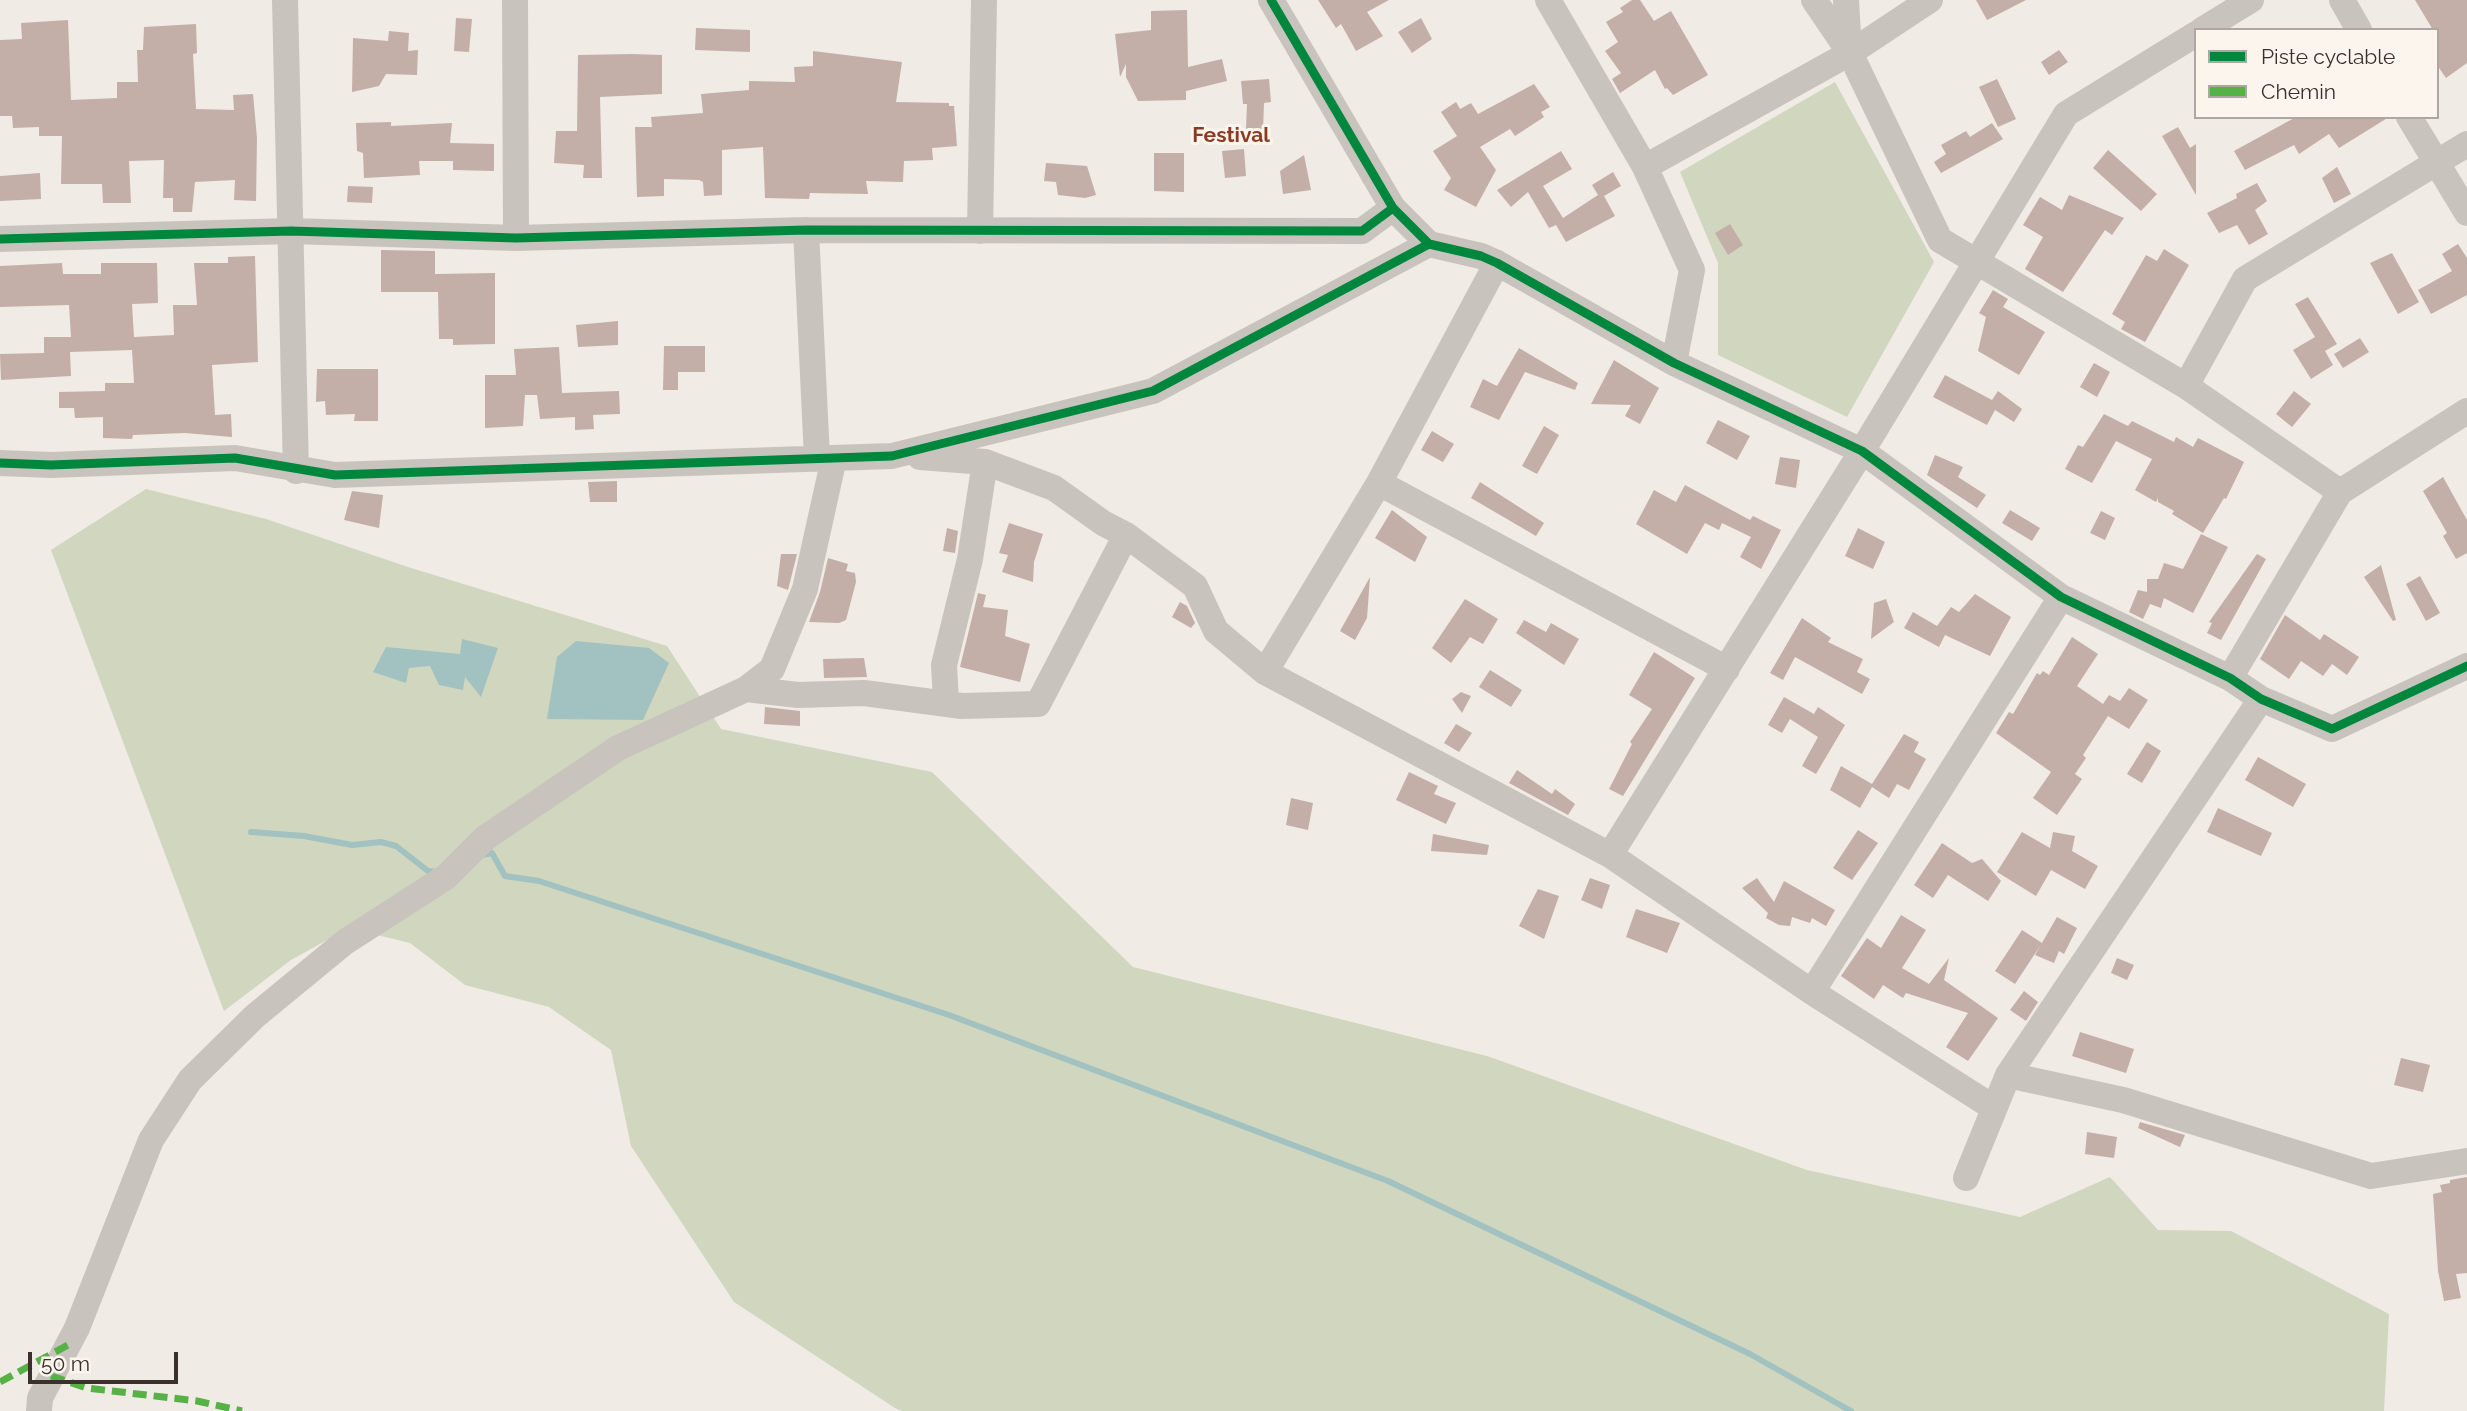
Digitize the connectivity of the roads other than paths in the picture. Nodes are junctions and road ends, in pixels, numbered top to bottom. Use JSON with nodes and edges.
{"nodes":[{"id":1,"x":285,"y":0,"type":"edge"},
{"id":2,"x":515,"y":0,"type":"edge"},
{"id":3,"x":984,"y":0,"type":"edge"},
{"id":4,"x":1272,"y":0,"type":"edge"},
{"id":5,"x":1548,"y":0,"type":"edge"},
{"id":6,"x":1814,"y":0,"type":"edge"},
{"id":7,"x":1846,"y":0,"type":"edge"},
{"id":8,"x":1930,"y":0,"type":"edge"},
{"id":9,"x":2251,"y":0,"type":"edge"},
{"id":10,"x":2342,"y":0,"type":"edge"},
{"id":11,"x":2205,"y":28,"type":"edge"},
{"id":12,"x":2358,"y":28,"type":"edge"},
{"id":13,"x":2194,"y":35,"type":"edge"},
{"id":14,"x":1850,"y":53,"type":"junction"},
{"id":15,"x":2410,"y":119,"type":"edge"},
{"id":16,"x":2467,"y":144,"type":"edge"},
{"id":17,"x":2435,"y":163,"type":"junction"},
{"id":18,"x":1645,"y":167,"type":"junction"},
{"id":19,"x":1393,"y":208,"type":"junction"},
{"id":20,"x":2467,"y":213,"type":"edge"},
{"id":21,"x":806,"y":229,"type":"junction"},
{"id":22,"x":291,"y":230,"type":"junction"},
{"id":23,"x":980,"y":230,"type":"junction"},
{"id":24,"x":516,"y":238,"type":"junction"},
{"id":25,"x":0,"y":239,"type":"edge"},
{"id":26,"x":1429,"y":244,"type":"junction"},
{"id":27,"x":1977,"y":262,"type":"junction"},
{"id":28,"x":1497,"y":263,"type":"junction"},
{"id":29,"x":1674,"y":363,"type":"junction"},
{"id":30,"x":2186,"y":386,"type":"junction"},
{"id":31,"x":2467,"y":411,"type":"edge"},
{"id":32,"x":1862,"y":451,"type":"junction"},
{"id":33,"x":897,"y":455,"type":"junction"},
{"id":34,"x":826,"y":458,"type":"junction"},
{"id":35,"x":985,"y":462,"type":"junction"},
{"id":36,"x":0,"y":463,"type":"edge"},
{"id":37,"x":296,"y":471,"type":"junction"},
{"id":38,"x":1379,"y":483,"type":"junction"},
{"id":39,"x":2340,"y":492,"type":"junction"},
{"id":40,"x":1126,"y":535,"type":"junction"},
{"id":41,"x":2061,"y":597,"type":"junction"},
{"id":42,"x":2467,"y":666,"type":"edge"},
{"id":43,"x":1727,"y":669,"type":"junction"},
{"id":44,"x":1265,"y":672,"type":"junction"},
{"id":45,"x":2230,"y":678,"type":"junction"},
{"id":46,"x":746,"y":689,"type":"junction"},
{"id":47,"x":2261,"y":699,"type":"junction"},
{"id":48,"x":946,"y":701,"type":"junction"},
{"id":49,"x":1610,"y":855,"type":"junction"},
{"id":50,"x":1812,"y":992,"type":"junction"},
{"id":51,"x":2008,"y":1075,"type":"junction"},
{"id":52,"x":1994,"y":1108,"type":"junction"},
{"id":53,"x":2467,"y":1161,"type":"edge"},
{"id":54,"x":1966,"y":1178,"type":"dead end"},
{"id":55,"x":39,"y":1411,"type":"edge"}],
"edges":[{"from":1,"to":22,"type":"street"},
{"from":2,"to":24,"type":"street"},
{"from":3,"to":23,"type":"street"},
{"from":4,"to":19,"type":"street"},
{"from":5,"to":18,"type":"street"},
{"from":6,"to":14,"type":"street"},
{"from":7,"to":14,"type":"street"},
{"from":8,"to":14,"type":"street"},
{"from":9,"to":11,"type":"street"},
{"from":10,"to":12,"type":"street"},
{"from":13,"to":27,"type":"street"},
{"from":14,"to":18,"type":"street"},
{"from":14,"to":27,"type":"street"},
{"from":15,"to":17,"type":"street"},
{"from":16,"to":17,"type":"street"},
{"from":17,"to":20,"type":"street"},
{"from":17,"to":30,"type":"street"},
{"from":18,"to":29,"type":"street"},
{"from":19,"to":23,"type":"street"},
{"from":19,"to":26,"type":"street"},
{"from":21,"to":23,"type":"street"},
{"from":21,"to":24,"type":"street"},
{"from":21,"to":34,"type":"street"},
{"from":22,"to":24,"type":"street"},
{"from":22,"to":25,"type":"street"},
{"from":22,"to":37,"type":"street"},
{"from":26,"to":28,"type":"street"},
{"from":26,"to":33,"type":"street"},
{"from":27,"to":30,"type":"street"},
{"from":27,"to":32,"type":"street"},
{"from":28,"to":29,"type":"street"},
{"from":28,"to":38,"type":"street"},
{"from":29,"to":32,"type":"street"},
{"from":30,"to":39,"type":"street"},
{"from":31,"to":39,"type":"street"},
{"from":32,"to":41,"type":"street"},
{"from":32,"to":43,"type":"street"},
{"from":33,"to":34,"type":"street"},
{"from":33,"to":35,"type":"street"},
{"from":34,"to":37,"type":"street"},
{"from":34,"to":46,"type":"street"},
{"from":35,"to":40,"type":"street"},
{"from":35,"to":48,"type":"street"},
{"from":36,"to":37,"type":"street"},
{"from":38,"to":43,"type":"street"},
{"from":38,"to":44,"type":"street"},
{"from":39,"to":45,"type":"street"},
{"from":40,"to":44,"type":"street"},
{"from":40,"to":48,"type":"street"},
{"from":41,"to":45,"type":"street"},
{"from":41,"to":50,"type":"street"},
{"from":42,"to":47,"type":"street"},
{"from":43,"to":49,"type":"street"},
{"from":44,"to":49,"type":"street"},
{"from":45,"to":47,"type":"street"},
{"from":46,"to":48,"type":"street"},
{"from":46,"to":55,"type":"street"},
{"from":47,"to":51,"type":"street"},
{"from":49,"to":50,"type":"street"},
{"from":50,"to":52,"type":"street"},
{"from":51,"to":52,"type":"street"},
{"from":51,"to":53,"type":"street"},
{"from":52,"to":54,"type":"street"}]}
